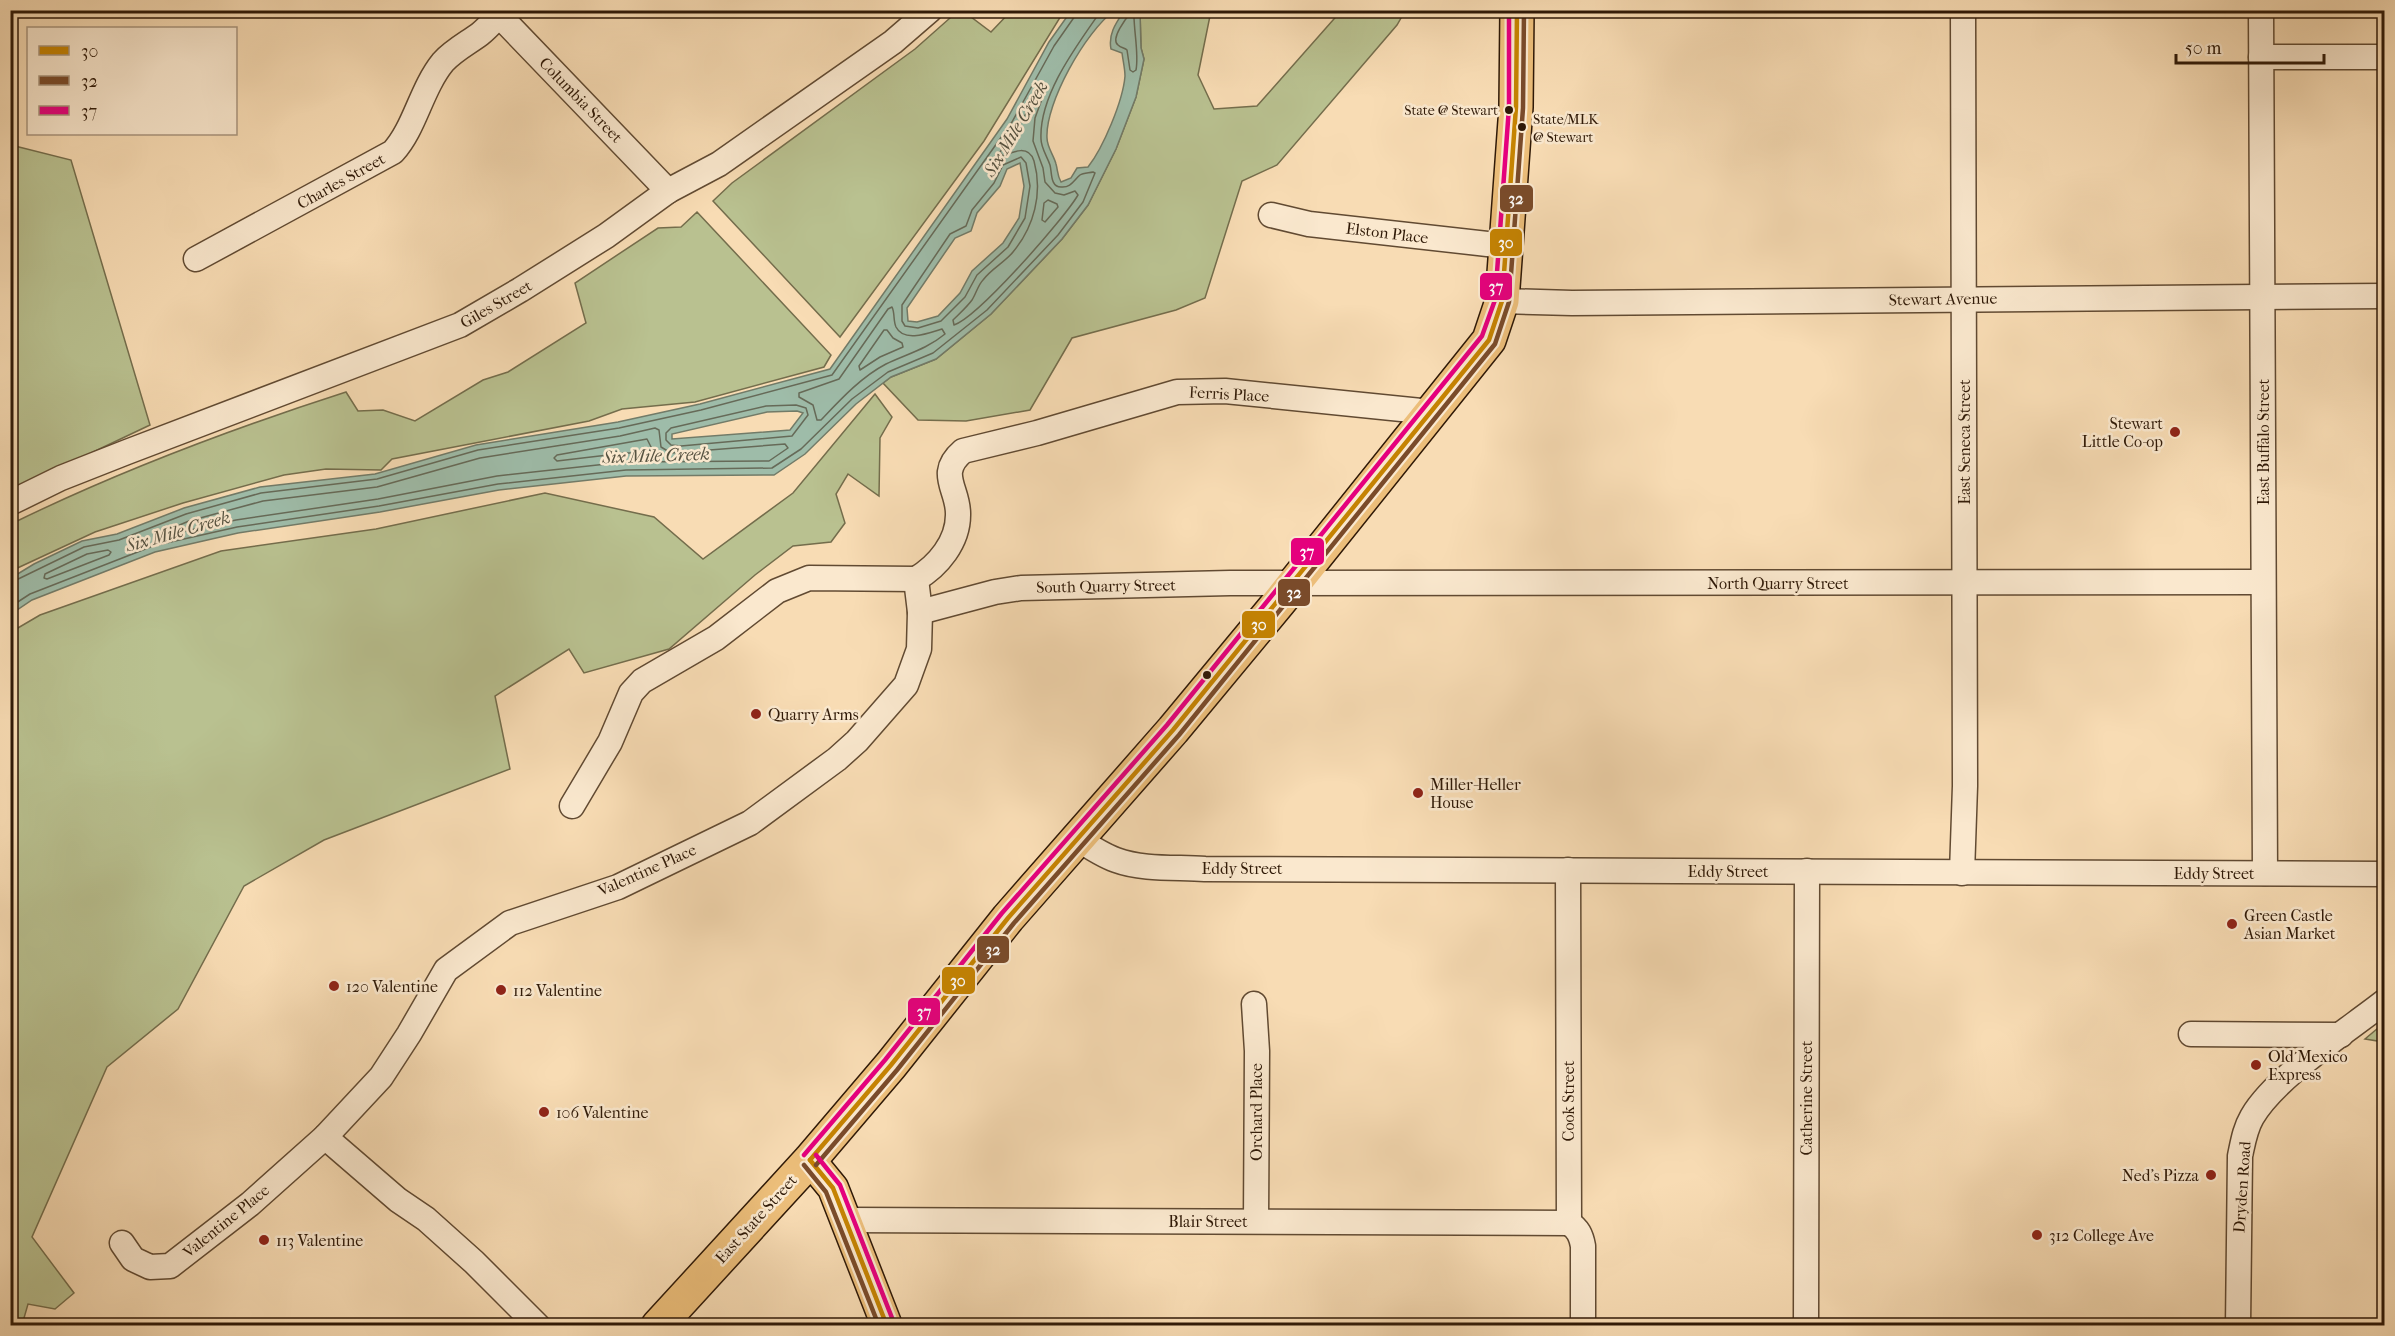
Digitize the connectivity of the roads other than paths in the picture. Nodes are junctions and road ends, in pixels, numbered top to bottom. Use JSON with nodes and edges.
{"nodes":[{"id":1,"x":930,"y":10,"type":"edge"},
{"id":2,"x":1517,"y":10,"type":"edge"},
{"id":3,"x":1963,"y":10,"type":"edge"},
{"id":4,"x":2261,"y":10,"type":"edge"},
{"id":5,"x":499,"y":12,"type":"edge"},
{"id":6,"x":2261,"y":57,"type":"junction"},
{"id":7,"x":2385,"y":57,"type":"edge"},
{"id":8,"x":668,"y":191,"type":"junction"},
{"id":9,"x":1271,"y":215,"type":"dead end"},
{"id":10,"x":1505,"y":246,"type":"junction"},
{"id":11,"x":196,"y":260,"type":"dead end"},
{"id":12,"x":2385,"y":296,"type":"edge"},
{"id":13,"x":2263,"y":297,"type":"junction"},
{"id":14,"x":1964,"y":299,"type":"junction"},
{"id":15,"x":1502,"y":301,"type":"junction"},
{"id":16,"x":1431,"y":412,"type":"junction"},
{"id":17,"x":10,"y":503,"type":"edge"},
{"id":18,"x":916,"y":579,"type":"junction"},
{"id":19,"x":2262,"y":582,"type":"junction"},
{"id":20,"x":1294,"y":583,"type":"junction"},
{"id":21,"x":1965,"y":583,"type":"junction"},
{"id":22,"x":920,"y":612,"type":"junction"},
{"id":23,"x":572,"y":806,"type":"dead end"},
{"id":24,"x":1078,"y":839,"type":"junction"},
{"id":25,"x":1568,"y":870,"type":"junction"},
{"id":26,"x":1807,"y":871,"type":"junction"},
{"id":27,"x":1962,"y":873,"type":"junction"},
{"id":28,"x":2265,"y":873,"type":"junction"},
{"id":29,"x":2385,"y":874,"type":"edge"},
{"id":30,"x":2385,"y":1002,"type":"edge"},
{"id":31,"x":1254,"y":1004,"type":"dead end"},
{"id":32,"x":2191,"y":1034,"type":"dead end"},
{"id":33,"x":2341,"y":1035,"type":"junction"},
{"id":34,"x":325,"y":1137,"type":"junction"},
{"id":35,"x":810,"y":1160,"type":"junction"},
{"id":36,"x":848,"y":1220,"type":"junction"},
{"id":37,"x":1256,"y":1221,"type":"junction"},
{"id":38,"x":1569,"y":1222,"type":"junction"},
{"id":39,"x":122,"y":1243,"type":"dead end"},
{"id":40,"x":538,"y":1326,"type":"edge"},
{"id":41,"x":658,"y":1326,"type":"edge"},
{"id":42,"x":887,"y":1326,"type":"edge"},
{"id":43,"x":1583,"y":1326,"type":"edge"},
{"id":44,"x":1806,"y":1326,"type":"edge"},
{"id":45,"x":2238,"y":1326,"type":"edge"}],
"edges":[{"from":1,"to":8,"type":"street","name":"Giles Street"},
{"from":2,"to":10,"type":"highway","name":"East State Street"},
{"from":3,"to":14,"type":"street","name":"East Seneca Street"},
{"from":4,"to":6,"type":"street","name":"East Buffalo Street"},
{"from":5,"to":8,"type":"street","name":"Columbia Street"},
{"from":5,"to":11,"type":"street","name":"Charles Street"},
{"from":6,"to":7,"type":"street"},
{"from":6,"to":13,"type":"street","name":"East Buffalo Street"},
{"from":8,"to":17,"type":"street","name":"Giles Street"},
{"from":9,"to":10,"type":"street","name":"Elston Place"},
{"from":10,"to":15,"type":"highway","name":"East State Street"},
{"from":12,"to":13,"type":"street","name":"Stewart Avenue"},
{"from":13,"to":14,"type":"street","name":"Stewart Avenue"},
{"from":13,"to":19,"type":"street","name":"East Buffalo Street"},
{"from":14,"to":15,"type":"street","name":"Stewart Avenue"},
{"from":14,"to":21,"type":"street","name":"East Seneca Street"},
{"from":15,"to":16,"type":"highway","name":"East State Street"},
{"from":16,"to":18,"type":"street","name":"Ferris Place"},
{"from":16,"to":20,"type":"highway","name":"East State Street"},
{"from":18,"to":22,"type":"street"},
{"from":18,"to":23,"type":"street"},
{"from":19,"to":21,"type":"street","name":"North Quarry Street"},
{"from":19,"to":28,"type":"street","name":"East Buffalo Street"},
{"from":20,"to":21,"type":"street","name":"North Quarry Street"},
{"from":20,"to":22,"type":"street","name":"South Quarry Street"},
{"from":20,"to":24,"type":"highway","name":"East State Street"},
{"from":21,"to":27,"type":"street","name":"East Seneca Street"},
{"from":22,"to":34,"type":"street","name":"Valentine Place"},
{"from":24,"to":25,"type":"street","name":"Eddy Street"},
{"from":24,"to":35,"type":"highway","name":"East State Street"},
{"from":25,"to":26,"type":"street","name":"Eddy Street"},
{"from":25,"to":38,"type":"street","name":"Cook Street"},
{"from":26,"to":27,"type":"street","name":"Eddy Street"},
{"from":26,"to":44,"type":"street","name":"Catherine Street"},
{"from":27,"to":28,"type":"street","name":"Eddy Street"},
{"from":28,"to":29,"type":"street","name":"Eddy Street"},
{"from":30,"to":33,"type":"street","name":"Dryden Road"},
{"from":31,"to":37,"type":"street","name":"Orchard Place"},
{"from":32,"to":33,"type":"street"},
{"from":33,"to":45,"type":"street","name":"Dryden Road"},
{"from":34,"to":39,"type":"street","name":"Valentine Place"},
{"from":34,"to":40,"type":"street"},
{"from":35,"to":36,"type":"main road"},
{"from":35,"to":41,"type":"highway","name":"East State Street"},
{"from":36,"to":37,"type":"street","name":"Blair Street"},
{"from":36,"to":42,"type":"main road"},
{"from":37,"to":38,"type":"street","name":"Blair Street"},
{"from":38,"to":43,"type":"street","name":"Cook Street"}]}
